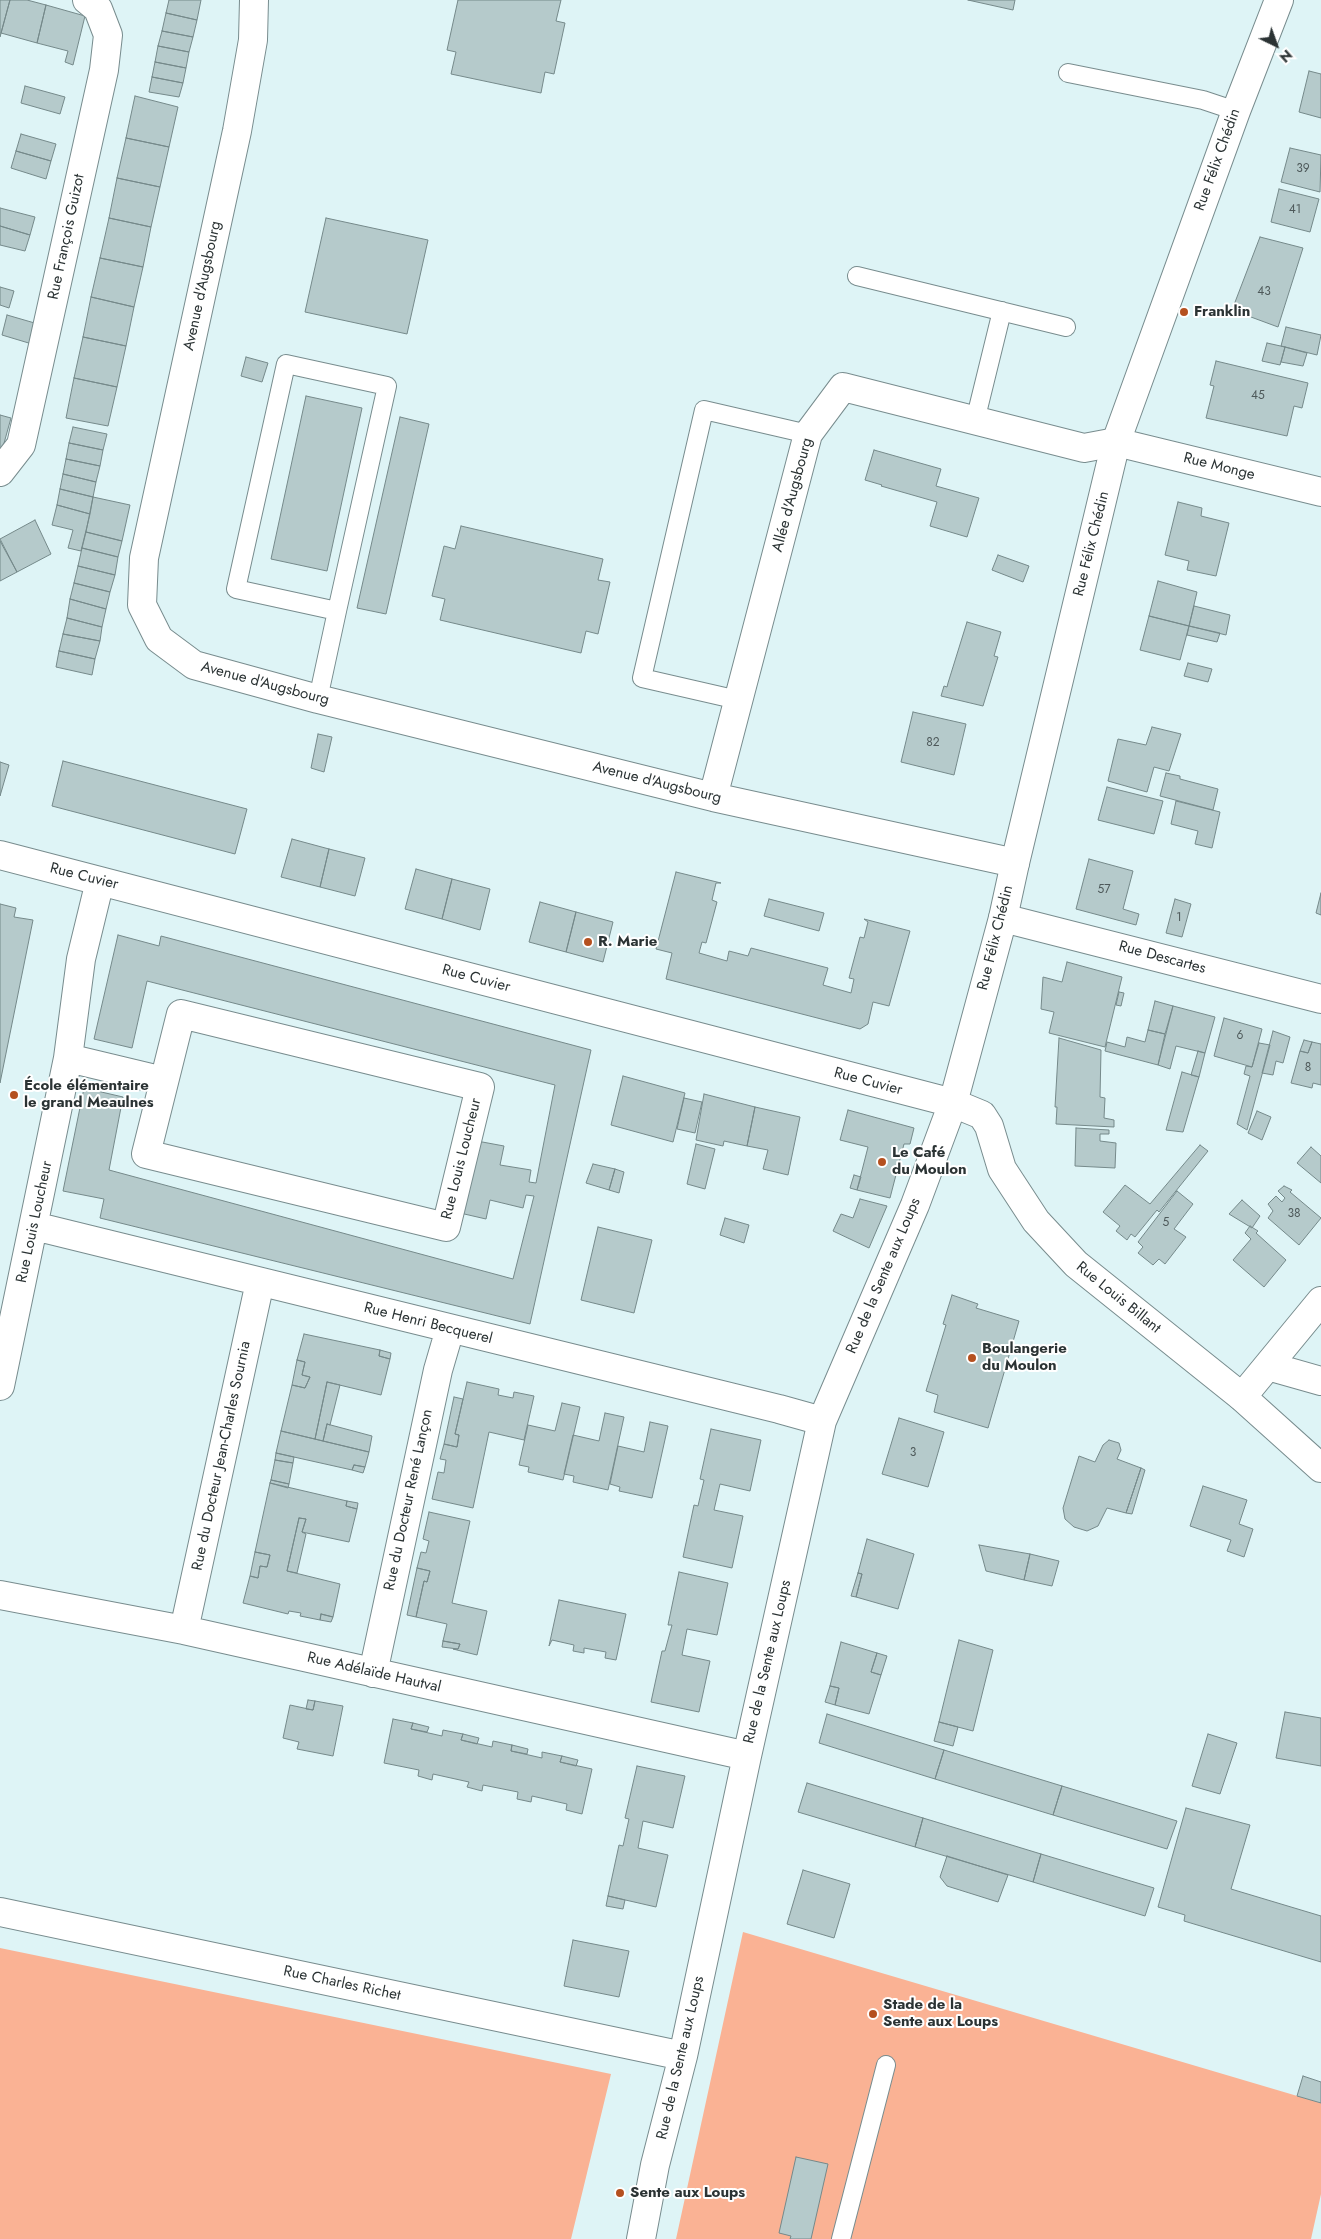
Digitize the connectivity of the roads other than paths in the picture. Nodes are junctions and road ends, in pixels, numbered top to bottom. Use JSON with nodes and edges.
{"nodes":[{"id":1,"x":87,"y":0,"type":"edge"},
{"id":2,"x":254,"y":0,"type":"edge"},
{"id":3,"x":1279,"y":0,"type":"edge"},
{"id":4,"x":1068,"y":72,"type":"dead end"},
{"id":5,"x":1236,"y":111,"type":"junction"},
{"id":6,"x":857,"y":276,"type":"dead end"},
{"id":7,"x":1002,"y":312,"type":"junction"},
{"id":8,"x":1066,"y":327,"type":"dead end"},
{"id":9,"x":975,"y":421,"type":"junction"},
{"id":10,"x":808,"y":434,"type":"junction"},
{"id":11,"x":1116,"y":442,"type":"junction"},
{"id":12,"x":0,"y":472,"type":"edge"},
{"id":13,"x":1321,"y":492,"type":"edge"},
{"id":14,"x":337,"y":611,"type":"junction"},
{"id":15,"x":318,"y":699,"type":"junction"},
{"id":16,"x":738,"y":700,"type":"junction"},
{"id":17,"x":713,"y":797,"type":"junction"},
{"id":18,"x":0,"y":855,"type":"edge"},
{"id":19,"x":1014,"y":863,"type":"junction"},
{"id":20,"x":100,"y":881,"type":"junction"},
{"id":21,"x":1003,"y":918,"type":"junction"},
{"id":22,"x":1321,"y":999,"type":"edge"},
{"id":23,"x":68,"y":1058,"type":"junction"},
{"id":24,"x":164,"y":1081,"type":"junction"},
{"id":25,"x":953,"y":1104,"type":"junction"},
{"id":26,"x":34,"y":1226,"type":"junction"},
{"id":27,"x":260,"y":1282,"type":"junction"},
{"id":28,"x":1321,"y":1301,"type":"edge"},
{"id":29,"x":450,"y":1329,"type":"junction"},
{"id":30,"x":1268,"y":1366,"type":"junction"},
{"id":31,"x":1321,"y":1381,"type":"edge"},
{"id":32,"x":0,"y":1386,"type":"edge"},
{"id":33,"x":1242,"y":1397,"type":"junction"},
{"id":34,"x":822,"y":1422,"type":"junction"},
{"id":35,"x":1321,"y":1468,"type":"edge"},
{"id":36,"x":0,"y":1595,"type":"edge"},
{"id":37,"x":184,"y":1630,"type":"junction"},
{"id":38,"x":372,"y":1673,"type":"junction"},
{"id":39,"x":747,"y":1756,"type":"junction"},
{"id":40,"x":0,"y":1912,"type":"edge"},
{"id":41,"x":683,"y":2056,"type":"junction"},
{"id":42,"x":886,"y":2065,"type":"dead end"},
{"id":43,"x":641,"y":2239,"type":"edge"},
{"id":44,"x":840,"y":2239,"type":"edge"}],
"edges":[{"from":1,"to":12,"type":"street","name":"Rue François Guizot"},
{"from":2,"to":15,"type":"street","name":"Avenue d'Augsbourg"},
{"from":3,"to":5,"type":"street","name":"Rue Félix Chédin"},
{"from":4,"to":5,"type":"lane"},
{"from":5,"to":11,"type":"street","name":"Rue Félix Chédin"},
{"from":6,"to":7,"type":"lane"},
{"from":7,"to":8,"type":"lane"},
{"from":7,"to":9,"type":"lane"},
{"from":9,"to":10,"type":"street","name":"Allée d'Augsbourg"},
{"from":9,"to":11,"type":"street","name":"Allée d'Augsbourg"},
{"from":10,"to":16,"type":"street","name":"Allée d'Augsbourg"},
{"from":10,"to":16,"type":"lane"},
{"from":11,"to":13,"type":"street","name":"Rue Monge"},
{"from":11,"to":19,"type":"street","name":"Rue Félix Chédin"},
{"from":14,"to":14,"type":"lane"},
{"from":14,"to":15,"type":"lane"},
{"from":15,"to":17,"type":"street","name":"Avenue d'Augsbourg"},
{"from":16,"to":17,"type":"street","name":"Allée d'Augsbourg"},
{"from":17,"to":19,"type":"street","name":"Avenue d'Augsbourg"},
{"from":18,"to":20,"type":"street","name":"Rue Cuvier"},
{"from":19,"to":21,"type":"street","name":"Rue Félix Chédin"},
{"from":20,"to":23,"type":"street","name":"Rue Louis Loucheur"},
{"from":20,"to":25,"type":"street","name":"Rue Cuvier"},
{"from":21,"to":22,"type":"street","name":"Rue Descartes"},
{"from":21,"to":25,"type":"street","name":"Rue Félix Chédin"},
{"from":23,"to":24,"type":"street"},
{"from":23,"to":26,"type":"street","name":"Rue Louis Loucheur"},
{"from":24,"to":24,"type":"street","name":"Rue Louis Loucheur"},
{"from":25,"to":33,"type":"street","name":"Rue Louis Billant"},
{"from":25,"to":34,"type":"street","name":"Rue de la Sente aux Loups"},
{"from":26,"to":27,"type":"street","name":"Rue Henri Becquerel"},
{"from":26,"to":32,"type":"street","name":"Rue Louis Loucheur"},
{"from":27,"to":29,"type":"street","name":"Rue Henri Becquerel"},
{"from":27,"to":37,"type":"street","name":"Rue du Docteur Jean-Charles Sournia"},
{"from":28,"to":30,"type":"street"},
{"from":29,"to":34,"type":"street","name":"Rue Henri Becquerel"},
{"from":29,"to":38,"type":"street","name":"Rue du Docteur René Lançon"},
{"from":30,"to":31,"type":"street"},
{"from":30,"to":33,"type":"street"},
{"from":33,"to":35,"type":"street","name":"Rue Louis Billant"},
{"from":34,"to":39,"type":"street","name":"Rue de la Sente aux Loups"},
{"from":36,"to":37,"type":"street","name":"Rue Adélaïde Hautval"},
{"from":37,"to":38,"type":"street","name":"Rue Adélaïde Hautval"},
{"from":38,"to":39,"type":"street","name":"Rue Adélaïde Hautval"},
{"from":39,"to":41,"type":"street","name":"Rue de la Sente aux Loups"},
{"from":40,"to":41,"type":"street","name":"Rue Charles Richet"},
{"from":41,"to":43,"type":"street","name":"Rue de la Sente aux Loups"},
{"from":42,"to":44,"type":"lane"}]}
